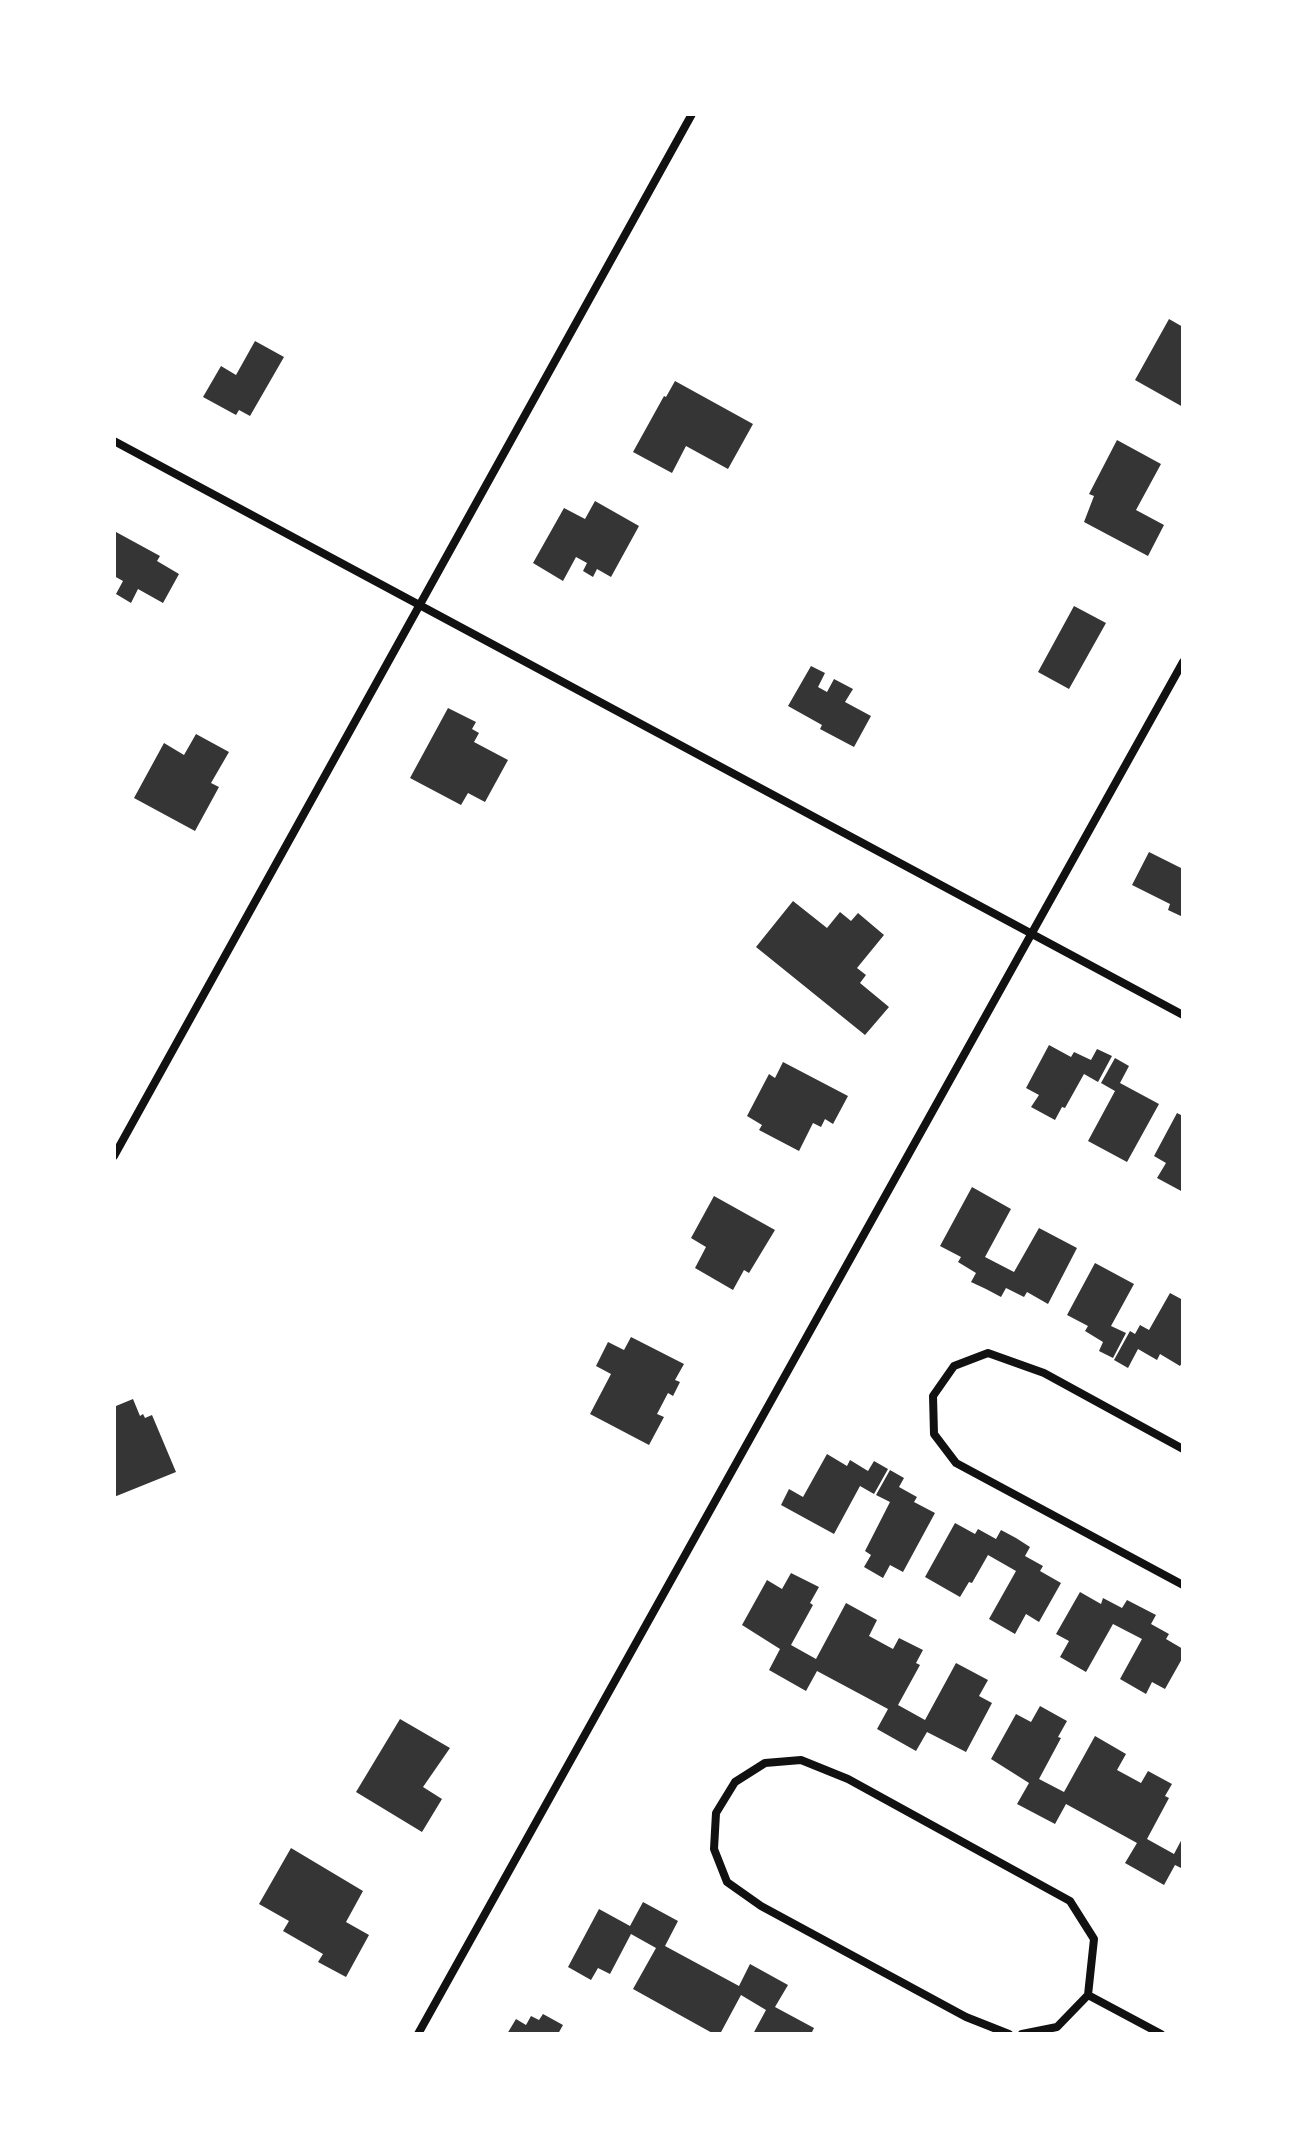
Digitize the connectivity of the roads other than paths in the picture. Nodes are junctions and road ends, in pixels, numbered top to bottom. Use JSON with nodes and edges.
{"nodes":[{"id":1,"x":692,"y":114,"type":"edge"},
{"id":2,"x":114,"y":441,"type":"edge"},
{"id":3,"x":420,"y":606,"type":"junction"},
{"id":4,"x":1183,"y":662,"type":"edge"},
{"id":5,"x":1032,"y":933,"type":"junction"},
{"id":6,"x":1183,"y":1015,"type":"edge"},
{"id":7,"x":114,"y":1156,"type":"edge"},
{"id":8,"x":1183,"y":1449,"type":"edge"},
{"id":9,"x":1183,"y":1585,"type":"edge"},
{"id":10,"x":1088,"y":1995,"type":"junction"},
{"id":11,"x":418,"y":2034,"type":"edge"},
{"id":12,"x":1009,"y":2034,"type":"edge"},
{"id":13,"x":1022,"y":2034,"type":"edge"},
{"id":14,"x":1161,"y":2034,"type":"edge"}],
"edges":[{"from":1,"to":3,"type":"street"},
{"from":2,"to":3,"type":"street"},
{"from":3,"to":5,"type":"street"},
{"from":3,"to":7,"type":"street"},
{"from":4,"to":5,"type":"street"},
{"from":5,"to":6,"type":"street"},
{"from":5,"to":11,"type":"street"},
{"from":8,"to":9,"type":"street"},
{"from":10,"to":12,"type":"street"},
{"from":10,"to":13,"type":"street"},
{"from":10,"to":14,"type":"street"}]}
